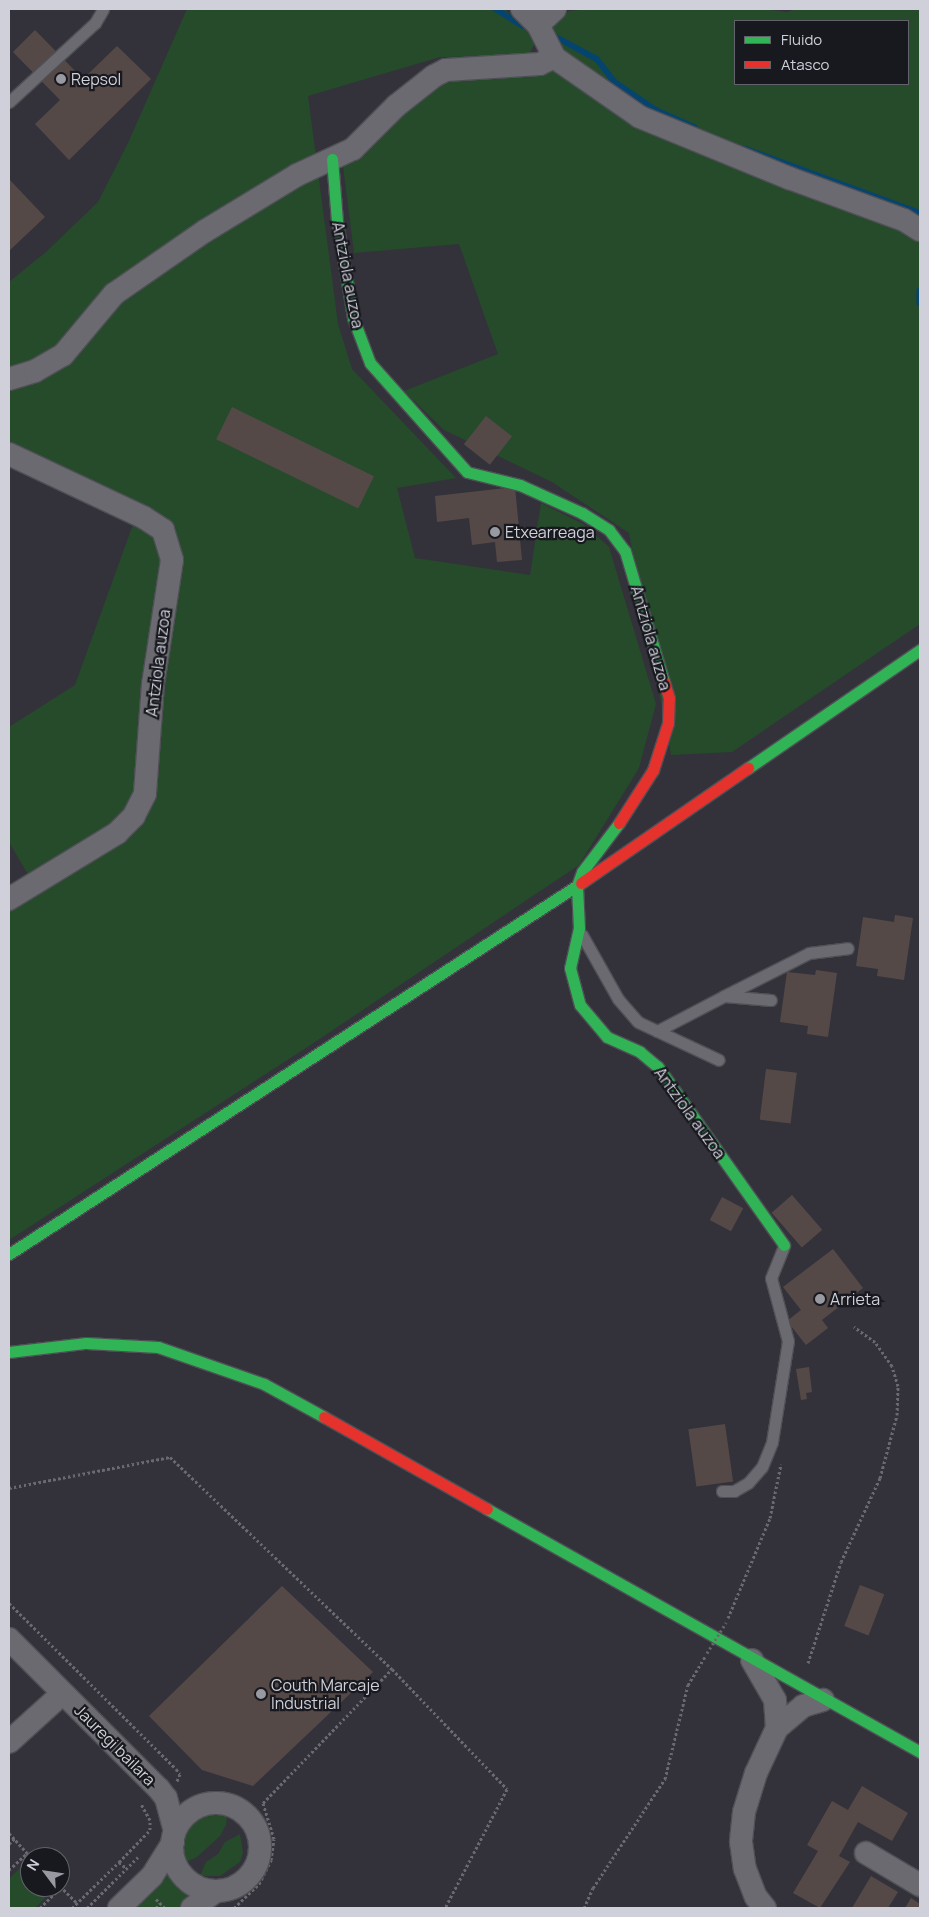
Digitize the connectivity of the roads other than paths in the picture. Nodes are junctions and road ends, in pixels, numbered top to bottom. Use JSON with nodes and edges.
{"nodes":[{"id":1,"x":103,"y":9,"type":"edge"},
{"id":2,"x":522,"y":9,"type":"edge"},
{"id":3,"x":555,"y":9,"type":"edge"},
{"id":4,"x":538,"y":25,"type":"junction"},
{"id":5,"x":550,"y":52,"type":"junction"},
{"id":6,"x":9,"y":102,"type":"edge"},
{"id":7,"x":332,"y":159,"type":"junction"},
{"id":8,"x":920,"y":230,"type":"edge"},
{"id":9,"x":9,"y":379,"type":"edge"},
{"id":10,"x":9,"y":454,"type":"edge"},
{"id":11,"x":920,"y":650,"type":"edge"},
{"id":12,"x":576,"y":886,"type":"junction"},
{"id":13,"x":9,"y":899,"type":"edge"},
{"id":14,"x":579,"y":928,"type":"junction"},
{"id":15,"x":848,"y":948,"type":"dead end"},
{"id":16,"x":724,"y":996,"type":"junction"},
{"id":17,"x":771,"y":1000,"type":"dead end"},
{"id":18,"x":657,"y":1031,"type":"junction"},
{"id":19,"x":719,"y":1060,"type":"dead end"},
{"id":20,"x":784,"y":1245,"type":"joint"},
{"id":21,"x":9,"y":1254,"type":"edge"},
{"id":22,"x":9,"y":1352,"type":"edge"},
{"id":23,"x":722,"y":1491,"type":"dead end"},
{"id":24,"x":9,"y":1639,"type":"edge"},
{"id":25,"x":752,"y":1660,"type":"junction"},
{"id":26,"x":62,"y":1694,"type":"junction"},
{"id":27,"x":824,"y":1700,"type":"junction"},
{"id":28,"x":777,"y":1728,"type":"junction"},
{"id":29,"x":9,"y":1742,"type":"edge"},
{"id":30,"x":920,"y":1752,"type":"edge"},
{"id":31,"x":170,"y":1792,"type":"junction"},
{"id":32,"x":203,"y":1806,"type":"junction"},
{"id":33,"x":174,"y":1837,"type":"junction"},
{"id":34,"x":866,"y":1853,"type":"dead end"},
{"id":35,"x":920,"y":1885,"type":"edge"},
{"id":36,"x":216,"y":1892,"type":"junction"},
{"id":37,"x":119,"y":1908,"type":"edge"},
{"id":38,"x":192,"y":1908,"type":"edge"},
{"id":39,"x":765,"y":1908,"type":"edge"}],
"edges":[{"from":1,"to":6,"type":"lane"},
{"from":2,"to":4,"type":"street"},
{"from":3,"to":4,"type":"street"},
{"from":4,"to":5,"type":"street"},
{"from":5,"to":7,"type":"street"},
{"from":5,"to":8,"type":"street"},
{"from":7,"to":9,"type":"street"},
{"from":7,"to":12,"type":"main road","name":"Antziola auzoa"},
{"from":10,"to":13,"type":"street","name":"Antziola auzoa"},
{"from":11,"to":12,"type":"main road"},
{"from":12,"to":14,"type":"main road","name":"Antziola auzoa"},
{"from":12,"to":21,"type":"main road"},
{"from":14,"to":18,"type":"lane"},
{"from":14,"to":20,"type":"main road","name":"Antziola auzoa"},
{"from":15,"to":16,"type":"lane"},
{"from":16,"to":17,"type":"lane"},
{"from":16,"to":18,"type":"lane"},
{"from":18,"to":19,"type":"lane"},
{"from":20,"to":23,"type":"lane"},
{"from":22,"to":25,"type":"main road"},
{"from":24,"to":26,"type":"street","name":"Jauregi bailara"},
{"from":25,"to":27,"type":"main road"},
{"from":25,"to":28,"type":"street"},
{"from":26,"to":29,"type":"street","name":"Jauregi bailara"},
{"from":26,"to":31,"type":"street","name":"Jauregi bailara"},
{"from":27,"to":28,"type":"street"},
{"from":27,"to":30,"type":"main road"},
{"from":28,"to":39,"type":"street"},
{"from":31,"to":32,"type":"street","name":"Jauregi bailara"},
{"from":31,"to":33,"type":"street","name":"Jauregi bailara"},
{"from":32,"to":33,"type":"street"},
{"from":32,"to":36,"type":"street"},
{"from":33,"to":36,"type":"street"},
{"from":33,"to":37,"type":"street"},
{"from":34,"to":35,"type":"street"},
{"from":36,"to":38,"type":"street"}]}
